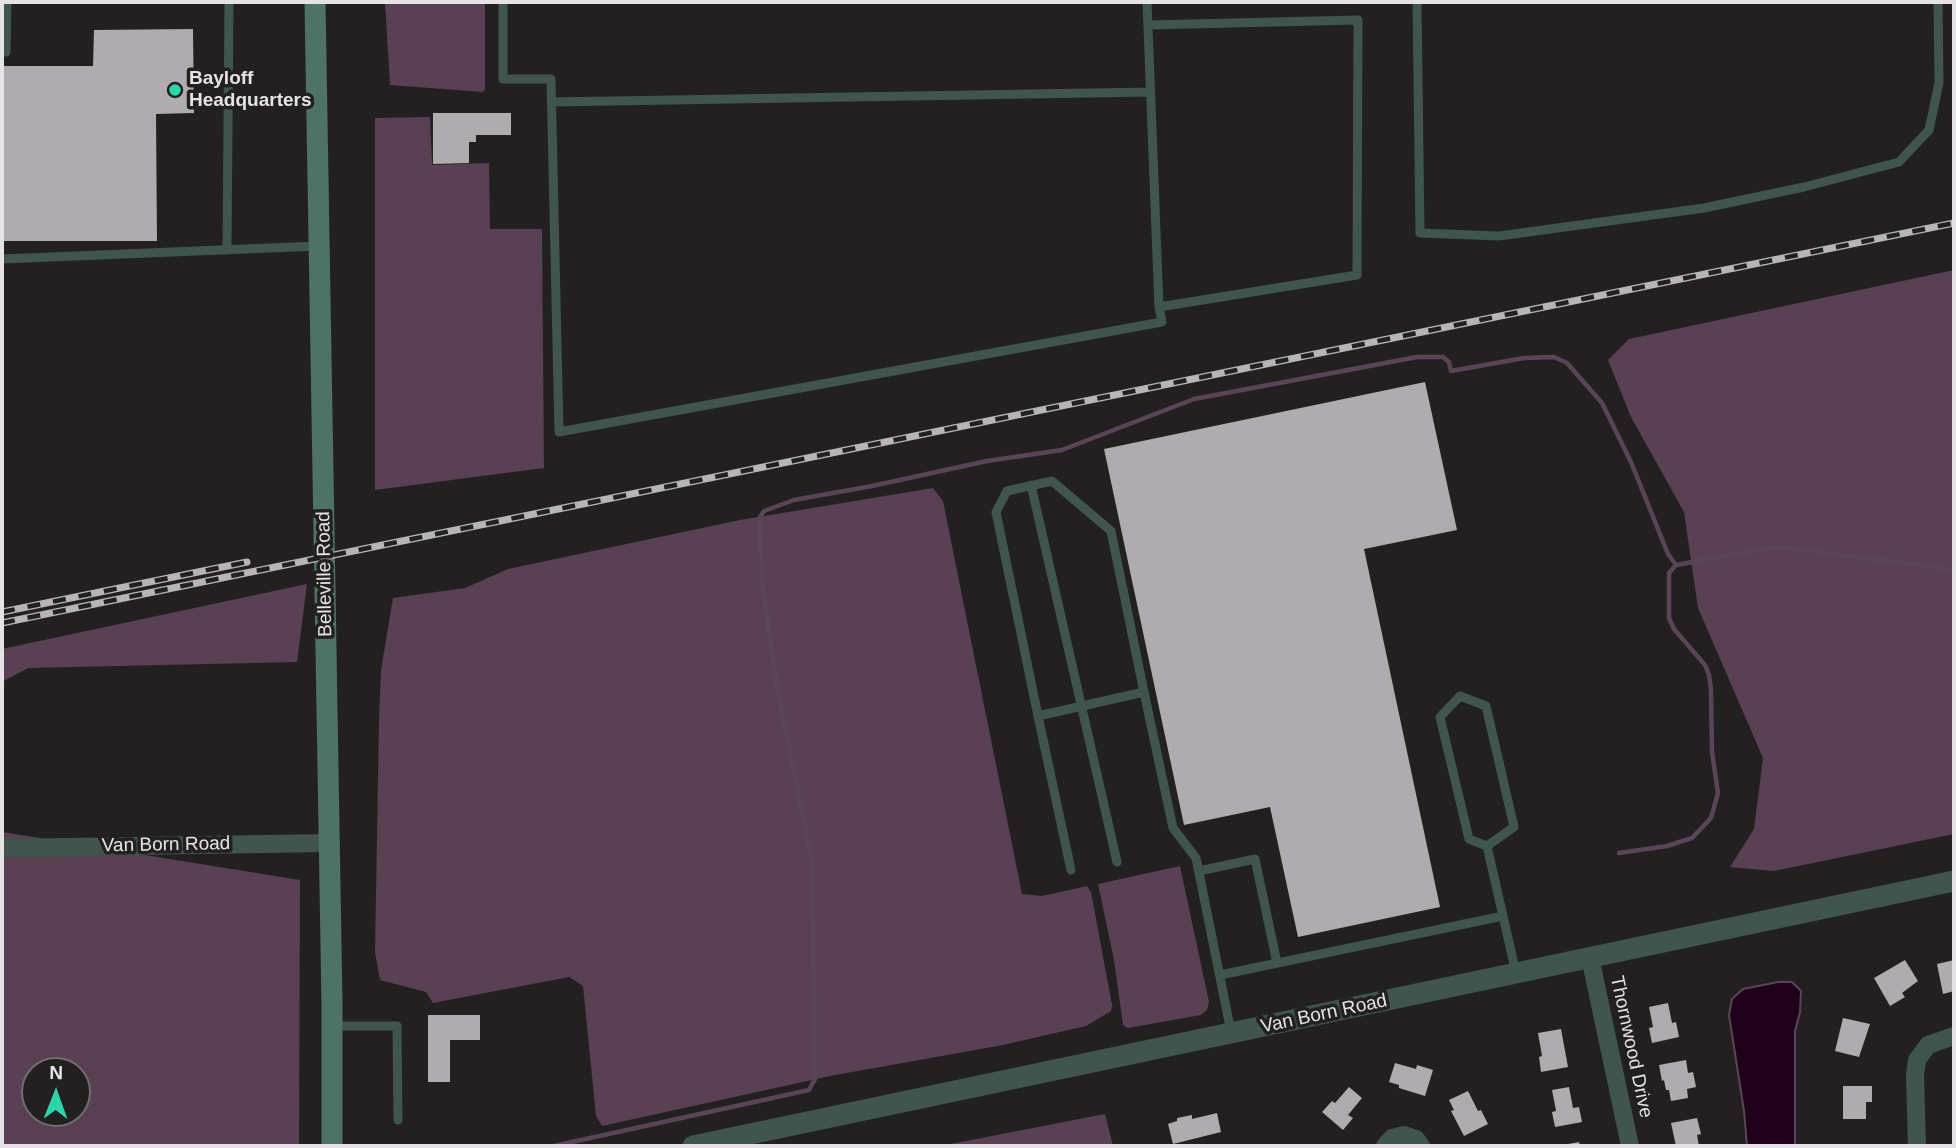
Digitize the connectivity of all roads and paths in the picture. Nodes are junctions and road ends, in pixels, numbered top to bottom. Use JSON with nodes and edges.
{"nodes":[{"id":1,"x":6,"y":2,"type":"edge"},
{"id":2,"x":229,"y":2,"type":"edge"},
{"id":3,"x":315,"y":2,"type":"edge"},
{"id":4,"x":503,"y":2,"type":"edge"},
{"id":5,"x":1147,"y":2,"type":"edge"},
{"id":6,"x":1417,"y":2,"type":"edge"},
{"id":7,"x":1938,"y":2,"type":"edge"},
{"id":8,"x":1148,"y":25,"type":"junction"},
{"id":9,"x":6,"y":52,"type":"dead end"},
{"id":10,"x":1150,"y":92,"type":"junction"},
{"id":11,"x":551,"y":102,"type":"junction"},
{"id":12,"x":319,"y":246,"type":"junction"},
{"id":13,"x":227,"y":250,"type":"junction"},
{"id":14,"x":2,"y":259,"type":"edge"},
{"id":15,"x":1159,"y":307,"type":"junction"},
{"id":16,"x":1031,"y":485,"type":"junction"},
{"id":17,"x":1144,"y":692,"type":"junction"},
{"id":18,"x":1081,"y":707,"type":"junction"},
{"id":19,"x":1038,"y":716,"type":"junction"},
{"id":20,"x":330,"y":842,"type":"junction"},
{"id":21,"x":1487,"y":846,"type":"junction"},
{"id":22,"x":2,"y":848,"type":"edge"},
{"id":23,"x":1117,"y":862,"type":"dead end"},
{"id":24,"x":1071,"y":870,"type":"dead end"},
{"id":25,"x":1199,"y":871,"type":"junction"},
{"id":26,"x":1954,"y":881,"type":"edge"},
{"id":27,"x":1503,"y":916,"type":"junction"},
{"id":28,"x":1590,"y":957,"type":"junction"},
{"id":29,"x":1277,"y":963,"type":"junction"},
{"id":30,"x":1516,"y":973,"type":"junction"},
{"id":31,"x":1220,"y":975,"type":"junction"},
{"id":32,"x":332,"y":1026,"type":"junction"},
{"id":33,"x":1232,"y":1033,"type":"junction"},
{"id":34,"x":1954,"y":1036,"type":"edge"},
{"id":35,"x":397,"y":1120,"type":"dead end"},
{"id":36,"x":332,"y":1146,"type":"edge"},
{"id":37,"x":692,"y":1146,"type":"edge"},
{"id":38,"x":1385,"y":1146,"type":"edge"},
{"id":39,"x":1421,"y":1146,"type":"edge"},
{"id":40,"x":1630,"y":1146,"type":"edge"},
{"id":41,"x":1917,"y":1146,"type":"edge"}],
"edges":[{"from":1,"to":9,"type":"lane"},
{"from":2,"to":13,"type":"lane"},
{"from":3,"to":12,"type":"main road","name":"Belleville Road"},
{"from":4,"to":11,"type":"lane"},
{"from":5,"to":8,"type":"lane"},
{"from":6,"to":7,"type":"lane"},
{"from":8,"to":10,"type":"lane"},
{"from":8,"to":15,"type":"lane"},
{"from":10,"to":11,"type":"lane"},
{"from":10,"to":15,"type":"lane"},
{"from":11,"to":15,"type":"lane"},
{"from":12,"to":13,"type":"lane"},
{"from":12,"to":20,"type":"main road","name":"Belleville Road"},
{"from":13,"to":14,"type":"lane"},
{"from":16,"to":17,"type":"lane"},
{"from":16,"to":18,"type":"lane"},
{"from":16,"to":19,"type":"lane"},
{"from":17,"to":18,"type":"lane"},
{"from":17,"to":25,"type":"lane"},
{"from":18,"to":19,"type":"lane"},
{"from":18,"to":23,"type":"lane"},
{"from":19,"to":24,"type":"lane"},
{"from":20,"to":22,"type":"street","name":"Van Born Road"},
{"from":20,"to":32,"type":"main road","name":"Belleville Road"},
{"from":21,"to":21,"type":"lane"},
{"from":21,"to":27,"type":"lane"},
{"from":25,"to":29,"type":"lane"},
{"from":25,"to":31,"type":"lane"},
{"from":26,"to":28,"type":"street","name":"Van Born Road"},
{"from":27,"to":29,"type":"lane"},
{"from":27,"to":30,"type":"lane"},
{"from":28,"to":30,"type":"street","name":"Van Born Road"},
{"from":28,"to":40,"type":"street","name":"Thornwood Drive"},
{"from":29,"to":31,"type":"lane"},
{"from":30,"to":33,"type":"street","name":"Van Born Road"},
{"from":31,"to":33,"type":"lane"},
{"from":32,"to":35,"type":"lane"},
{"from":32,"to":36,"type":"main road","name":"Belleville Road"},
{"from":33,"to":37,"type":"street","name":"Van Born Road"},
{"from":34,"to":41,"type":"street"},
{"from":38,"to":39,"type":"street"}]}
